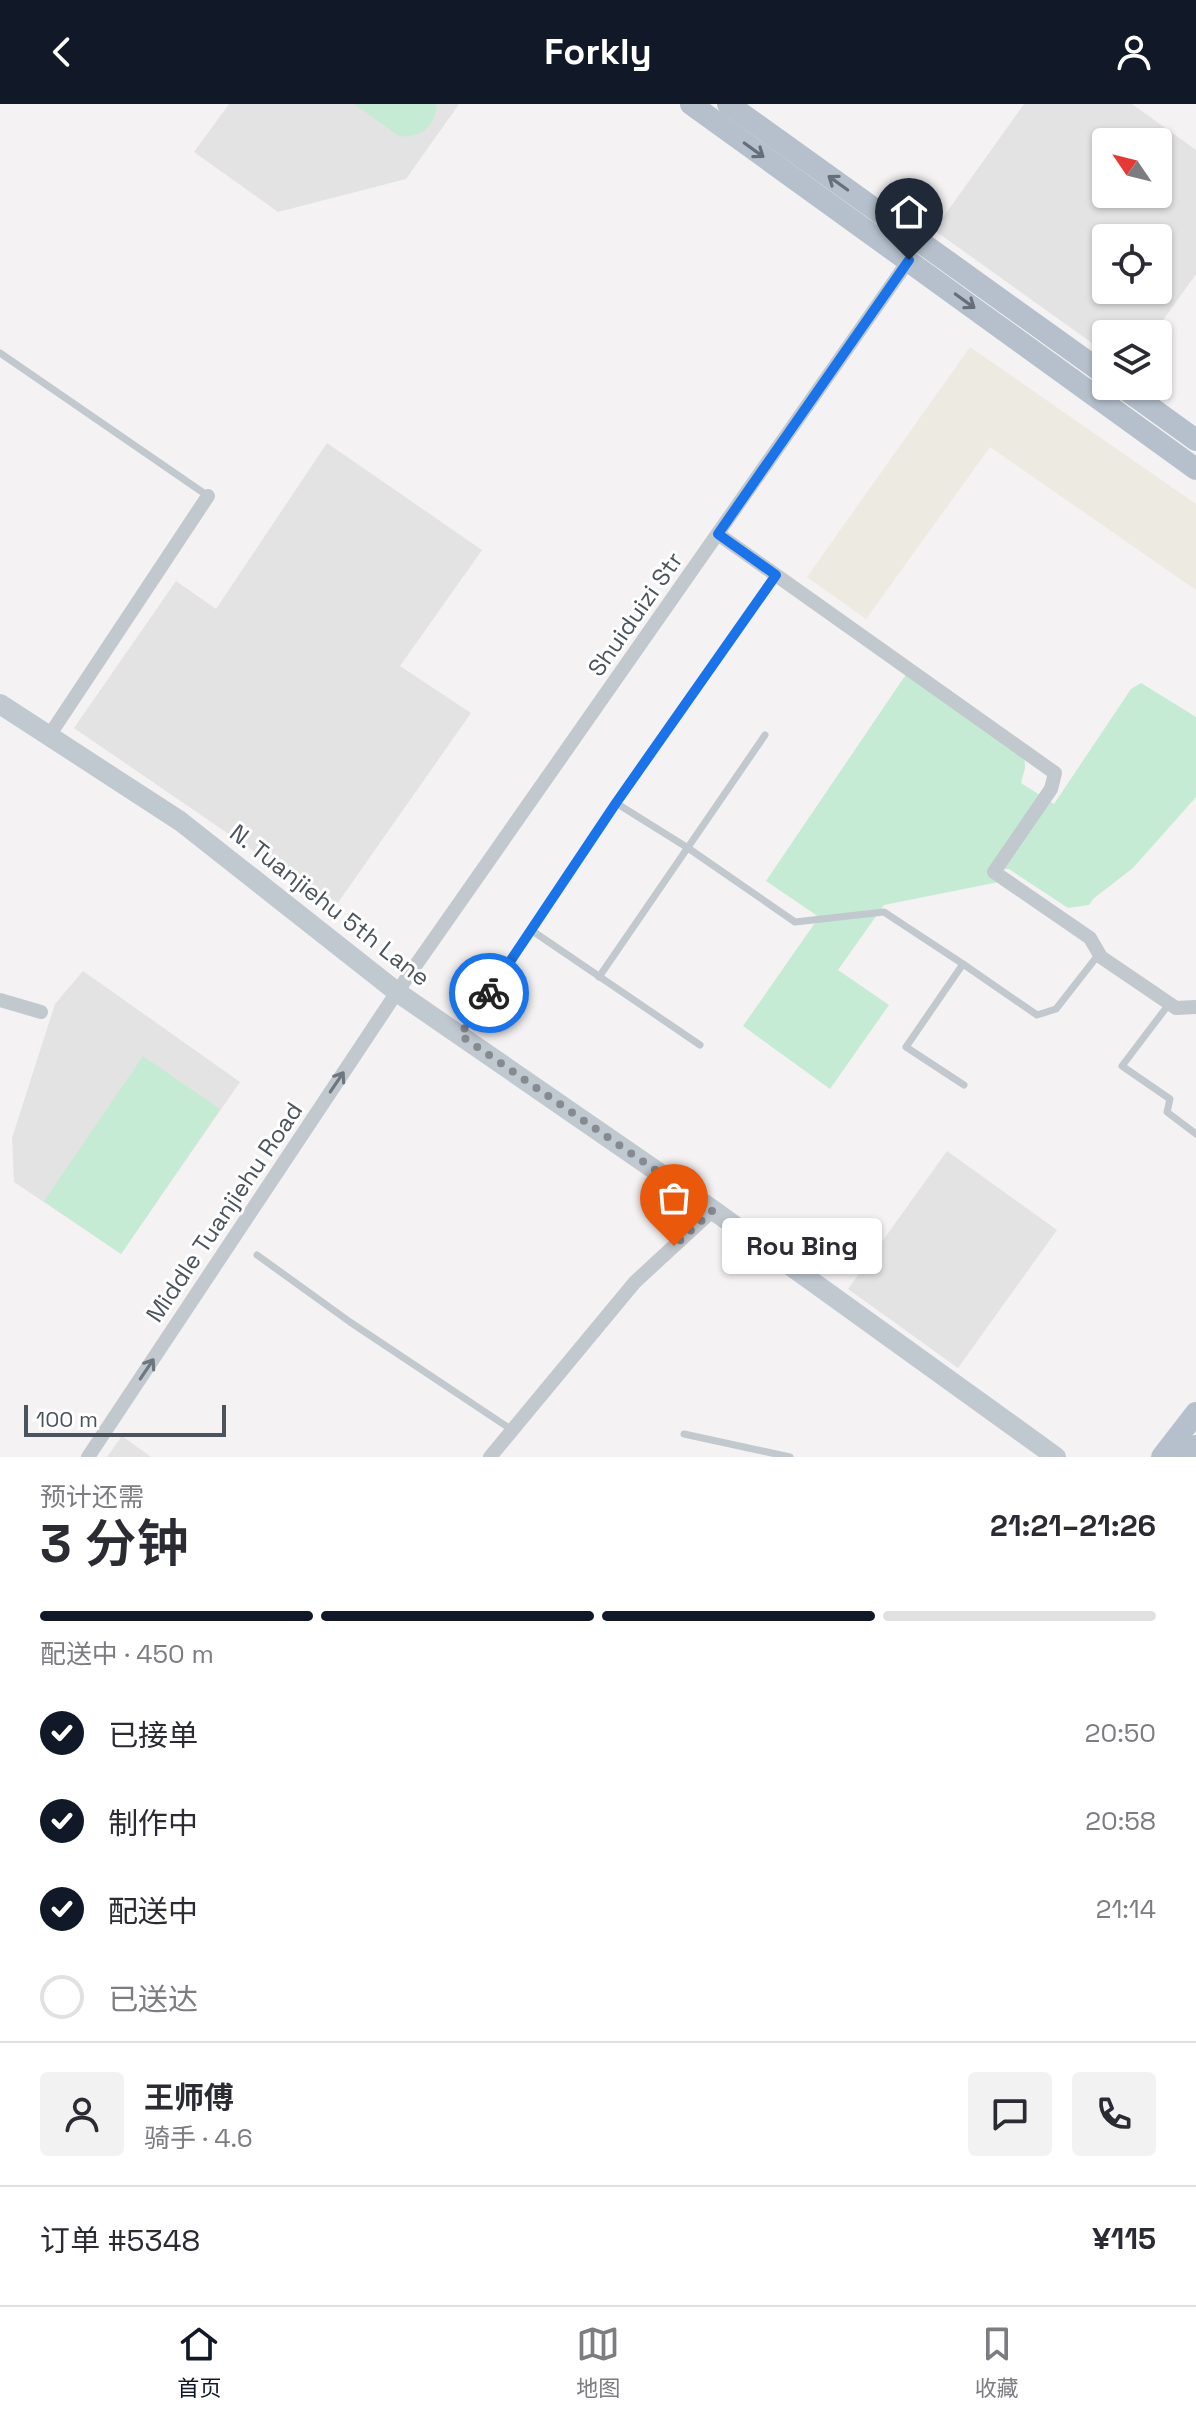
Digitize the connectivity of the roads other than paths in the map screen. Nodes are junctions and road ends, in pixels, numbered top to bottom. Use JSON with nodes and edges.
{"nodes":[{"id":1,"x":728,"y":104,"type":"edge"},
{"id":2,"x":704,"y":108,"type":"edge"},
{"id":3,"x":909,"y":260,"type":"junction"},
{"id":4,"x":0,"y":353,"type":"edge"},
{"id":5,"x":1092,"y":365,"type":"edge"},
{"id":6,"x":1140,"y":400,"type":"edge"},
{"id":7,"x":1196,"y":440,"type":"edge"},
{"id":8,"x":1196,"y":469,"type":"edge"},
{"id":9,"x":208,"y":496,"type":"joint"},
{"id":10,"x":718,"y":534,"type":"junction"},
{"id":11,"x":776,"y":575,"type":"junction"},
{"id":12,"x":0,"y":704,"type":"edge"},
{"id":13,"x":765,"y":735,"type":"dead end"},
{"id":14,"x":49,"y":736,"type":"junction"},
{"id":15,"x":616,"y":803,"type":"junction"},
{"id":16,"x":688,"y":848,"type":"junction"},
{"id":17,"x":531,"y":930,"type":"junction"},
{"id":18,"x":1099,"y":954,"type":"junction"},
{"id":19,"x":963,"y":964,"type":"junction"},
{"id":20,"x":599,"y":977,"type":"junction"},
{"id":21,"x":397,"y":992,"type":"junction"},
{"id":22,"x":0,"y":1000,"type":"edge"},
{"id":23,"x":1169,"y":1004,"type":"junction"},
{"id":24,"x":1196,"y":1007,"type":"edge"},
{"id":25,"x":41,"y":1012,"type":"dead end"},
{"id":26,"x":460,"y":1035,"type":"junction"},
{"id":27,"x":700,"y":1045,"type":"dead end"},
{"id":28,"x":964,"y":1085,"type":"dead end"},
{"id":29,"x":1196,"y":1134,"type":"edge"},
{"id":30,"x":713,"y":1210,"type":"junction"},
{"id":31,"x":257,"y":1255,"type":"dead end"},
{"id":32,"x":1196,"y":1413,"type":"edge"},
{"id":33,"x":512,"y":1430,"type":"junction"},
{"id":34,"x":684,"y":1434,"type":"dead end"},
{"id":35,"x":1196,"y":1446,"type":"edge"},
{"id":36,"x":88,"y":1457,"type":"edge"},
{"id":37,"x":490,"y":1457,"type":"edge"},
{"id":38,"x":790,"y":1457,"type":"edge"},
{"id":39,"x":1056,"y":1457,"type":"edge"},
{"id":40,"x":1162,"y":1457,"type":"edge"},
{"id":41,"x":1187,"y":1457,"type":"edge"}],
"edges":[{"from":5,"to":1,"type":"main road","one_way":true},
{"from":2,"to":3,"type":"main road","one_way":true},
{"from":3,"to":8,"type":"main road","one_way":true},
{"from":3,"to":10,"type":"street","name":"Shuiduizi Str"},
{"from":4,"to":9,"type":"lane"},
{"from":6,"to":7,"type":"main road"},
{"from":9,"to":14,"type":"street"},
{"from":10,"to":11,"type":"street"},
{"from":10,"to":21,"type":"street","name":"Shuiduizi Str"},
{"from":11,"to":15,"type":"lane"},
{"from":11,"to":18,"type":"street"},
{"from":12,"to":14,"type":"street","name":"N. Tuanjiehu 5th Lane"},
{"from":13,"to":16,"type":"lane"},
{"from":14,"to":21,"type":"street","name":"N. Tuanjiehu 5th Lane"},
{"from":15,"to":16,"type":"lane"},
{"from":15,"to":17,"type":"lane"},
{"from":16,"to":19,"type":"lane"},
{"from":16,"to":20,"type":"lane"},
{"from":17,"to":20,"type":"lane"},
{"from":17,"to":26,"type":"lane"},
{"from":18,"to":19,"type":"lane"},
{"from":18,"to":23,"type":"street"},
{"from":19,"to":28,"type":"lane"},
{"from":20,"to":27,"type":"lane"},
{"from":21,"to":26,"type":"street","name":"N. Tuanjiehu 5th Lane"},
{"from":36,"to":21,"type":"street","name":"Middle Tuanjiehu Road","one_way":true},
{"from":22,"to":25,"type":"street"},
{"from":23,"to":24,"type":"street"},
{"from":23,"to":29,"type":"lane"},
{"from":26,"to":30,"type":"street","name":"N. Tuanjiehu 5th Lane"},
{"from":30,"to":33,"type":"street"},
{"from":30,"to":39,"type":"street","name":"N. Tuanjiehu 5th Lane"},
{"from":31,"to":33,"type":"lane"},
{"from":32,"to":40,"type":"main road"},
{"from":33,"to":37,"type":"street"},
{"from":34,"to":38,"type":"lane"},
{"from":35,"to":41,"type":"main road"}]}
